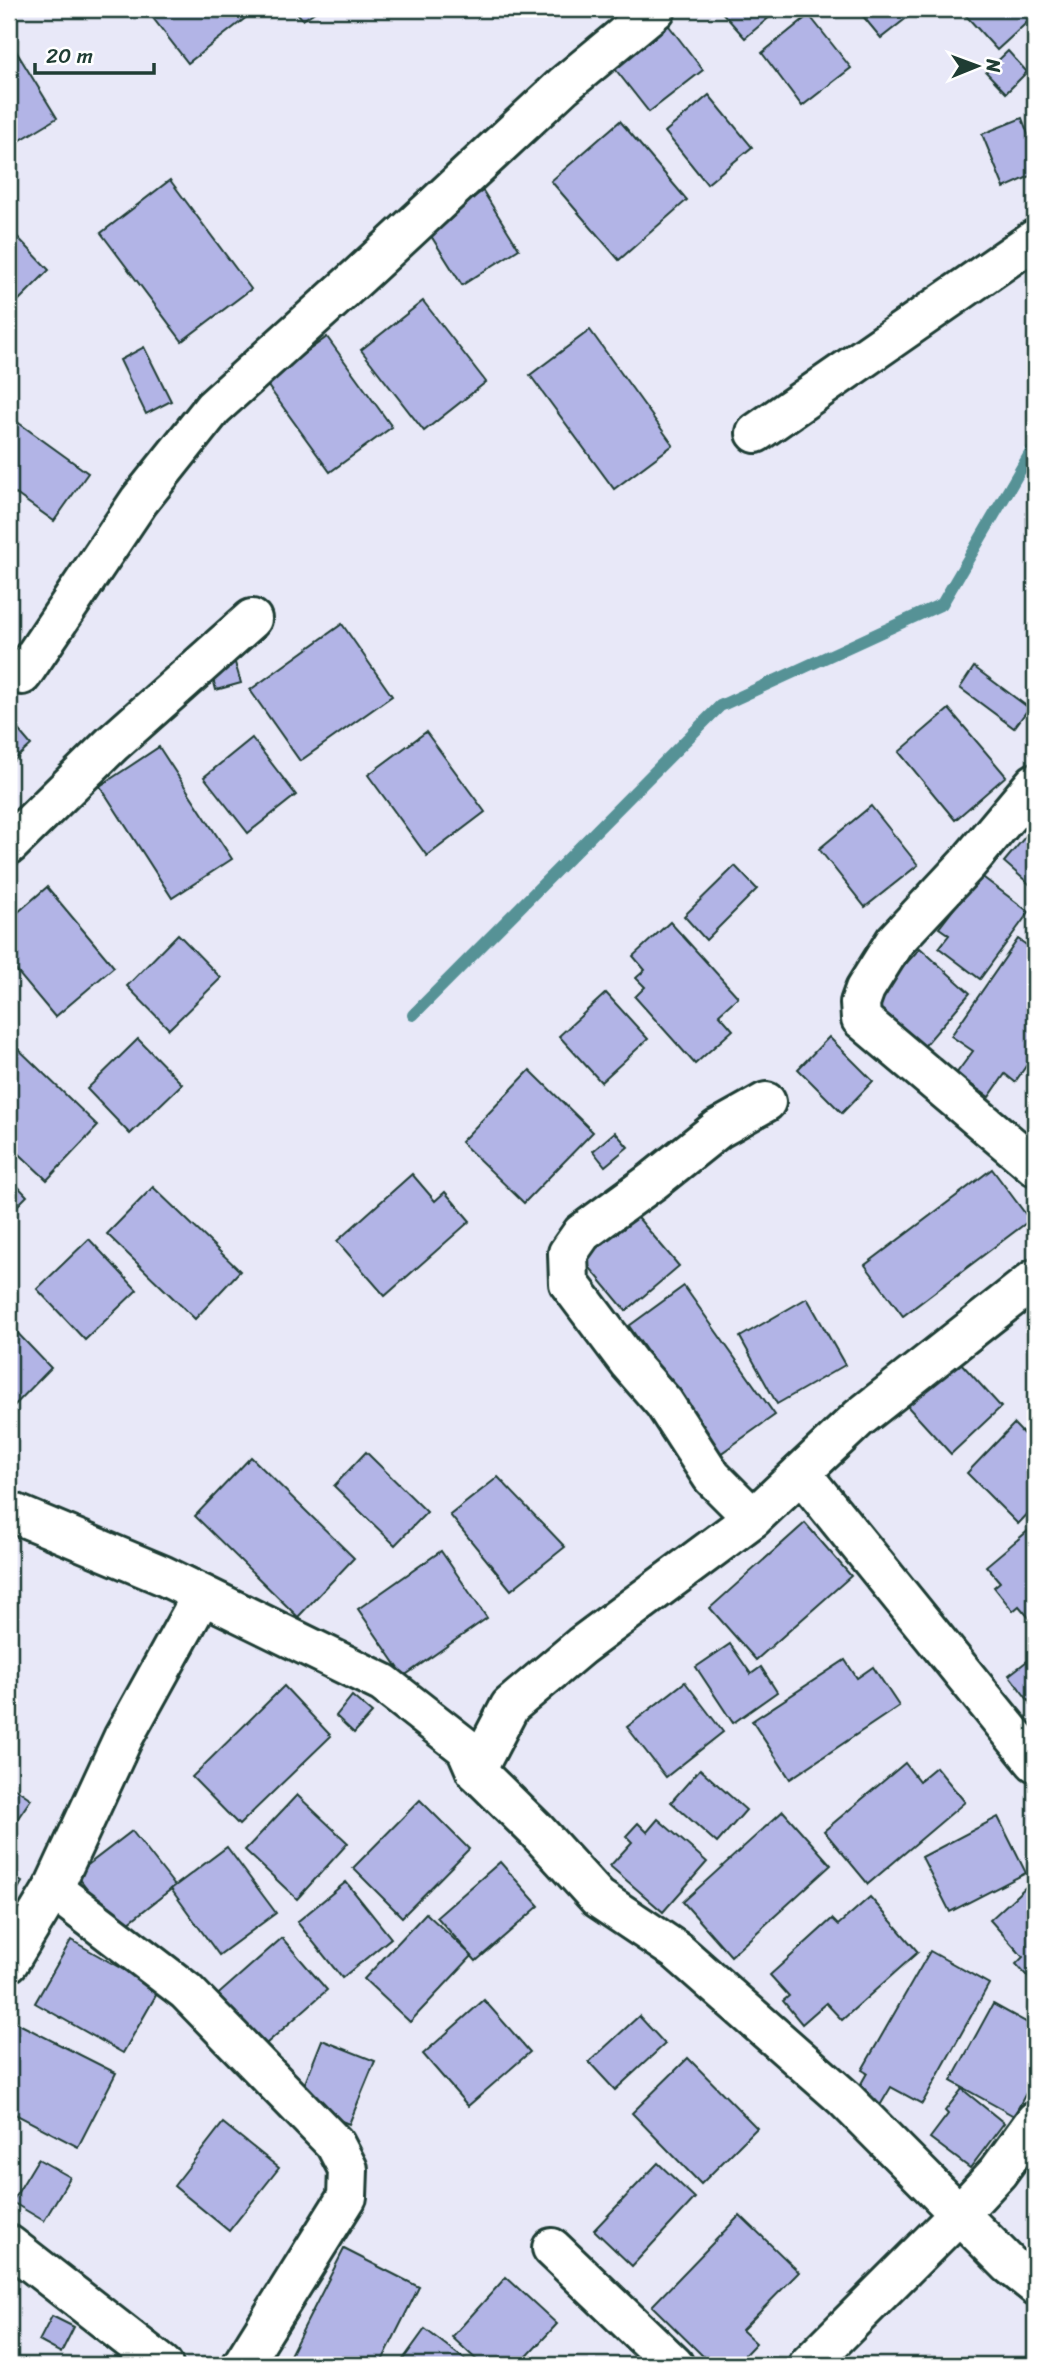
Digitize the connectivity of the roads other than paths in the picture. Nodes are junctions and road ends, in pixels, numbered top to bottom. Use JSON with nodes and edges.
{"nodes":[{"id":1,"x":656,"y":9,"type":"edge"},
{"id":2,"x":1035,"y":239,"type":"edge"},
{"id":3,"x":756,"y":433,"type":"dead end"},
{"id":4,"x":252,"y":619,"type":"dead end"},
{"id":5,"x":22,"y":674,"type":"dead end"},
{"id":6,"x":1035,"y":783,"type":"edge"},
{"id":7,"x":9,"y":845,"type":"edge"},
{"id":8,"x":766,"y":1102,"type":"dead end"},
{"id":9,"x":1035,"y":1166,"type":"edge"},
{"id":10,"x":1035,"y":1279,"type":"edge"},
{"id":11,"x":801,"y":1474,"type":"junction"},
{"id":12,"x":9,"y":1511,"type":"edge"},
{"id":13,"x":753,"y":1518,"type":"junction"},
{"id":14,"x":202,"y":1595,"type":"junction"},
{"id":15,"x":1035,"y":1762,"type":"edge"},
{"id":16,"x":476,"y":1771,"type":"junction"},
{"id":17,"x":53,"y":1888,"type":"junction"},
{"id":18,"x":9,"y":1962,"type":"edge"},
{"id":19,"x":1035,"y":2121,"type":"edge"},
{"id":20,"x":960,"y":2213,"type":"junction"},
{"id":21,"x":9,"y":2245,"type":"edge"},
{"id":22,"x":552,"y":2248,"type":"dead end"},
{"id":23,"x":1035,"y":2286,"type":"edge"},
{"id":24,"x":163,"y":2365,"type":"edge"},
{"id":25,"x":242,"y":2365,"type":"edge"},
{"id":26,"x":674,"y":2365,"type":"edge"},
{"id":27,"x":808,"y":2365,"type":"edge"}],
"edges":[{"from":1,"to":5,"type":"street"},
{"from":2,"to":3,"type":"street"},
{"from":4,"to":7,"type":"street"},
{"from":6,"to":9,"type":"street"},
{"from":8,"to":13,"type":"street"},
{"from":10,"to":11,"type":"street"},
{"from":11,"to":13,"type":"street"},
{"from":11,"to":15,"type":"street"},
{"from":12,"to":14,"type":"street"},
{"from":13,"to":16,"type":"street"},
{"from":14,"to":16,"type":"street"},
{"from":14,"to":17,"type":"street"},
{"from":16,"to":20,"type":"street"},
{"from":17,"to":18,"type":"street"},
{"from":17,"to":25,"type":"street"},
{"from":19,"to":20,"type":"street"},
{"from":20,"to":23,"type":"street"},
{"from":20,"to":27,"type":"street"},
{"from":21,"to":24,"type":"street"},
{"from":22,"to":26,"type":"street"}]}
